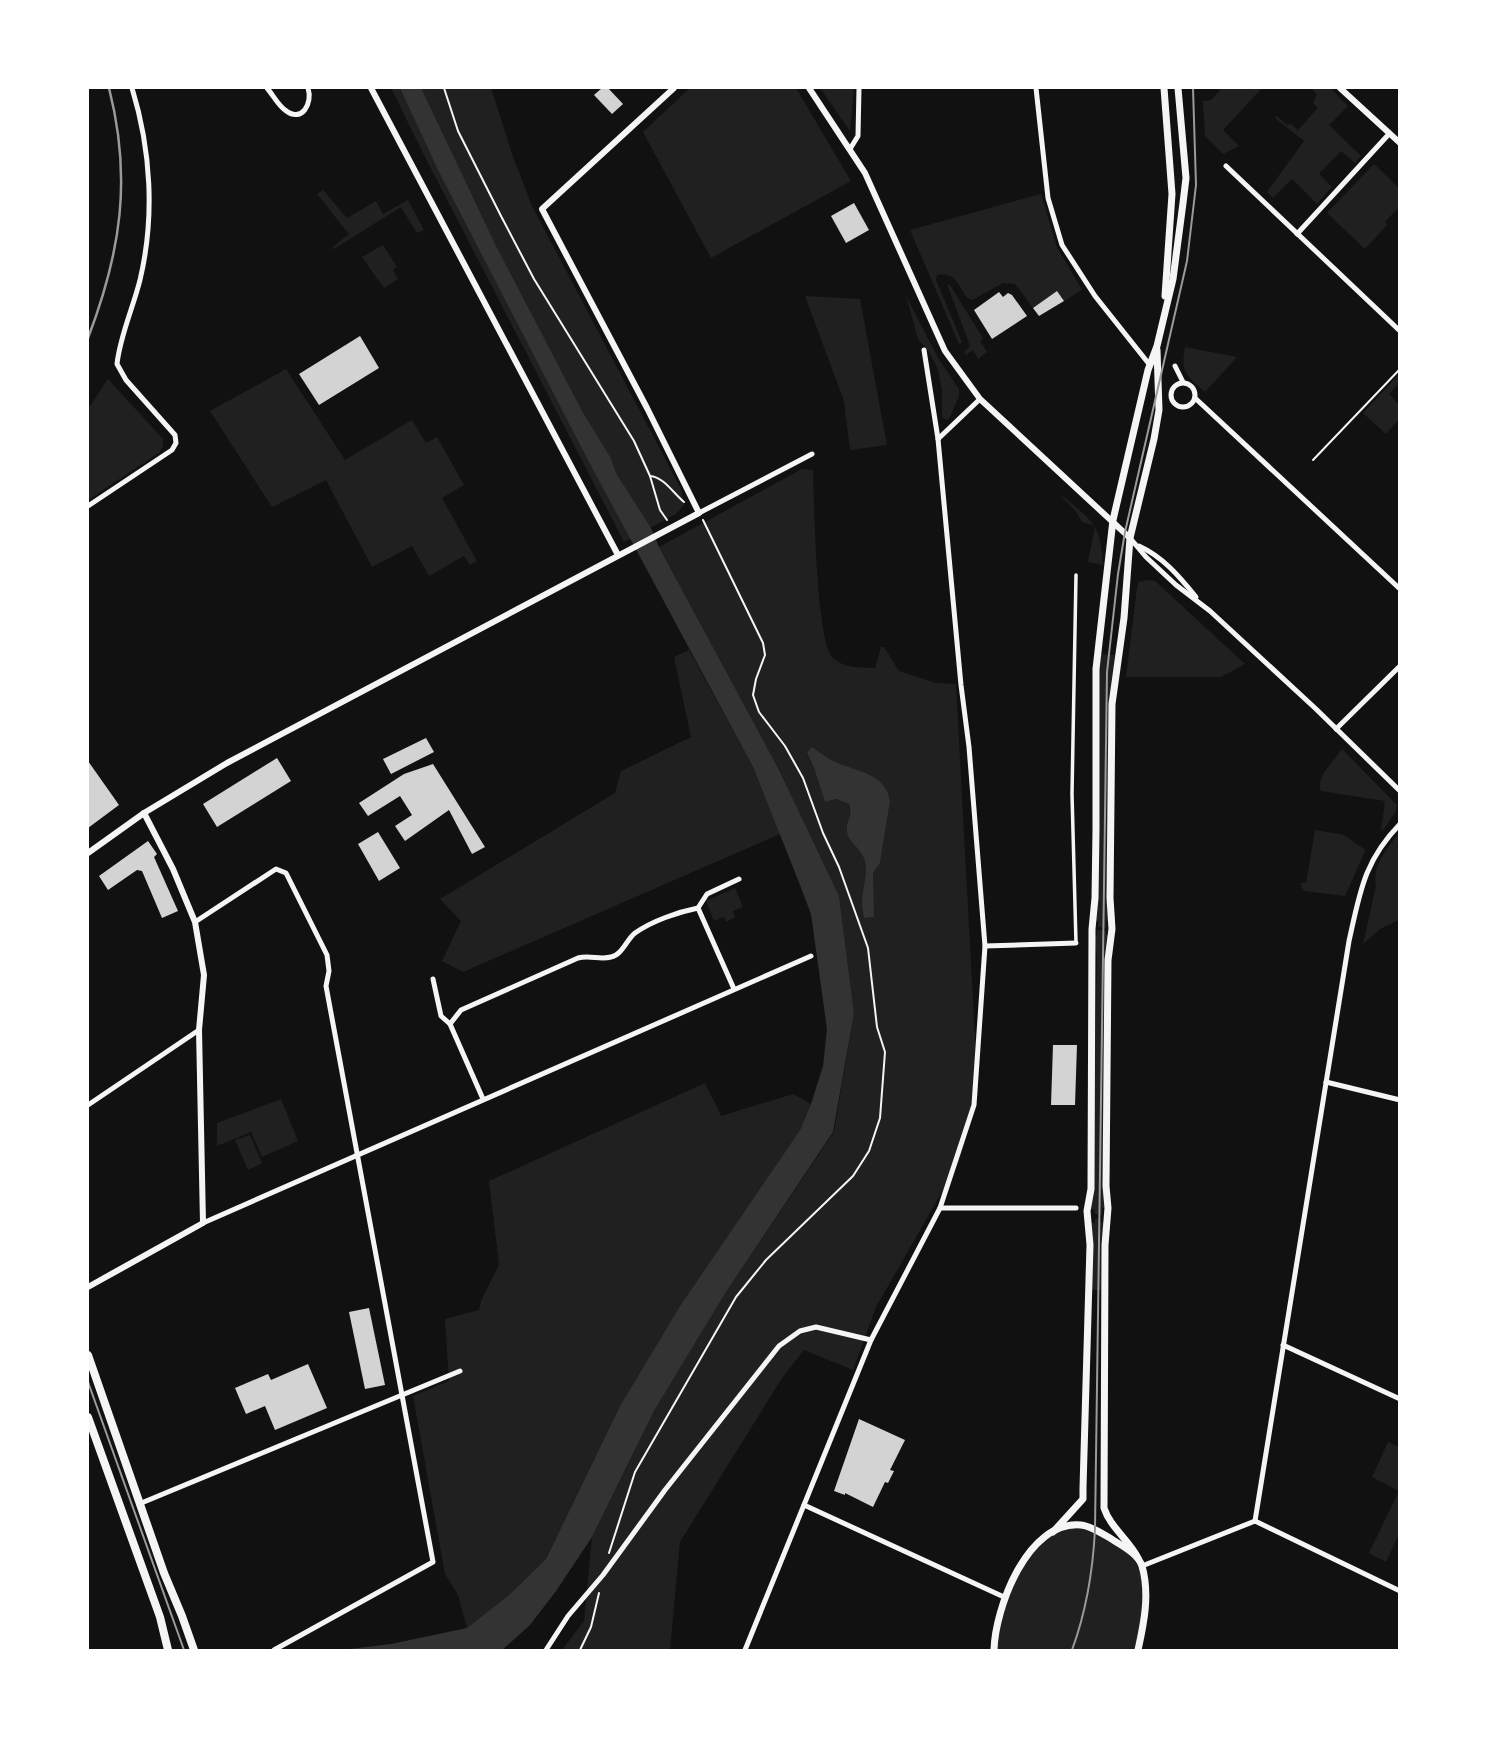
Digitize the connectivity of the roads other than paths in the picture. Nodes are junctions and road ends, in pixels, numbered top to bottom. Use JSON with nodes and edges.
{"nodes":[{"id":1,"x":132,"y":88,"type":"edge"},
{"id":2,"x":267,"y":88,"type":"edge"},
{"id":3,"x":308,"y":88,"type":"edge"},
{"id":4,"x":371,"y":88,"type":"edge"},
{"id":5,"x":674,"y":88,"type":"edge"},
{"id":6,"x":809,"y":88,"type":"edge"},
{"id":7,"x":859,"y":88,"type":"edge"},
{"id":8,"x":1036,"y":88,"type":"edge"},
{"id":9,"x":1164,"y":88,"type":"edge"},
{"id":10,"x":1178,"y":88,"type":"edge"},
{"id":11,"x":1340,"y":88,"type":"edge"},
{"id":12,"x":1389,"y":134,"type":"junction"},
{"id":13,"x":1399,"y":143,"type":"edge"},
{"id":14,"x":850,"y":149,"type":"junction"},
{"id":15,"x":1226,"y":166,"type":"dead end"},
{"id":16,"x":1297,"y":234,"type":"junction"},
{"id":17,"x":1165,"y":306,"type":"junction"},
{"id":18,"x":1399,"y":331,"type":"edge"},
{"id":19,"x":1157,"y":346,"type":"junction"},
{"id":20,"x":925,"y":350,"type":"dead end"},
{"id":21,"x":1149,"y":364,"type":"junction"},
{"id":22,"x":1175,"y":366,"type":"dead end"},
{"id":23,"x":1183,"y":382,"type":"junction"},
{"id":24,"x":1195,"y":398,"type":"junction"},
{"id":25,"x":980,"y":400,"type":"junction"},
{"id":26,"x":938,"y":439,"type":"junction"},
{"id":27,"x":812,"y":454,"type":"dead end"},
{"id":28,"x":88,"y":506,"type":"edge"},
{"id":29,"x":699,"y":513,"type":"junction"},
{"id":30,"x":1113,"y":520,"type":"junction"},
{"id":31,"x":1130,"y":538,"type":"junction"},
{"id":32,"x":618,"y":555,"type":"junction"},
{"id":33,"x":1076,"y":575,"type":"dead end"},
{"id":34,"x":1399,"y":589,"type":"edge"},
{"id":35,"x":1399,"y":666,"type":"edge"},
{"id":36,"x":1336,"y":729,"type":"junction"},
{"id":37,"x":1399,"y":791,"type":"edge"},
{"id":38,"x":144,"y":813,"type":"junction"},
{"id":39,"x":1399,"y":824,"type":"edge"},
{"id":40,"x":88,"y":853,"type":"edge"},
{"id":41,"x":739,"y":879,"type":"dead end"},
{"id":42,"x":698,"y":908,"type":"junction"},
{"id":43,"x":195,"y":922,"type":"junction"},
{"id":44,"x":1076,"y":943,"type":"joint"},
{"id":45,"x":985,"y":946,"type":"junction"},
{"id":46,"x":811,"y":956,"type":"dead end"},
{"id":47,"x":433,"y":979,"type":"dead end"},
{"id":48,"x":734,"y":989,"type":"junction"},
{"id":49,"x":450,"y":1024,"type":"junction"},
{"id":50,"x":199,"y":1030,"type":"junction"},
{"id":51,"x":1326,"y":1082,"type":"junction"},
{"id":52,"x":483,"y":1099,"type":"junction"},
{"id":53,"x":1399,"y":1100,"type":"edge"},
{"id":54,"x":88,"y":1104,"type":"edge"},
{"id":55,"x":356,"y":1155,"type":"junction"},
{"id":56,"x":940,"y":1208,"type":"junction"},
{"id":57,"x":1076,"y":1208,"type":"dead end"},
{"id":58,"x":202,"y":1223,"type":"junction"},
{"id":59,"x":88,"y":1287,"type":"edge"},
{"id":60,"x":871,"y":1340,"type":"junction"},
{"id":61,"x":1283,"y":1345,"type":"junction"},
{"id":62,"x":88,"y":1355,"type":"edge"},
{"id":63,"x":460,"y":1371,"type":"dead end"},
{"id":64,"x":401,"y":1394,"type":"junction"},
{"id":65,"x":1399,"y":1399,"type":"edge"},
{"id":66,"x":88,"y":1417,"type":"edge"},
{"id":67,"x":139,"y":1504,"type":"junction"},
{"id":68,"x":804,"y":1506,"type":"junction"},
{"id":69,"x":1255,"y":1521,"type":"junction"},
{"id":70,"x":1053,"y":1532,"type":"junction"},
{"id":71,"x":1138,"y":1558,"type":"junction"},
{"id":72,"x":1142,"y":1566,"type":"junction"},
{"id":73,"x":1399,"y":1591,"type":"edge"},
{"id":74,"x":1004,"y":1597,"type":"junction"},
{"id":75,"x":168,"y":1650,"type":"edge"},
{"id":76,"x":194,"y":1650,"type":"edge"},
{"id":77,"x":274,"y":1650,"type":"edge"},
{"id":78,"x":546,"y":1650,"type":"edge"},
{"id":79,"x":745,"y":1650,"type":"edge"},
{"id":80,"x":994,"y":1650,"type":"edge"},
{"id":81,"x":1138,"y":1650,"type":"edge"}],
"edges":[{"from":1,"to":28,"type":"street"},
{"from":2,"to":3,"type":"street"},
{"from":4,"to":32,"type":"street"},
{"from":5,"to":29,"type":"street"},
{"from":6,"to":14,"type":"street"},
{"from":7,"to":14,"type":"street"},
{"from":8,"to":21,"type":"street"},
{"from":9,"to":17,"type":"main road"},
{"from":10,"to":17,"type":"main road"},
{"from":11,"to":12,"type":"street"},
{"from":12,"to":13,"type":"street"},
{"from":12,"to":16,"type":"street"},
{"from":14,"to":25,"type":"street"},
{"from":15,"to":16,"type":"street"},
{"from":16,"to":18,"type":"street"},
{"from":17,"to":19,"type":"main road"},
{"from":19,"to":21,"type":"main road"},
{"from":19,"to":31,"type":"main road"},
{"from":20,"to":26,"type":"street"},
{"from":21,"to":30,"type":"main road"},
{"from":22,"to":23,"type":"street"},
{"from":23,"to":24,"type":"street"},
{"from":23,"to":24,"type":"street"},
{"from":24,"to":34,"type":"street"},
{"from":25,"to":26,"type":"street"},
{"from":25,"to":30,"type":"street"},
{"from":26,"to":45,"type":"street"},
{"from":27,"to":29,"type":"street"},
{"from":29,"to":32,"type":"street"},
{"from":30,"to":31,"type":"street"},
{"from":30,"to":70,"type":"main road"},
{"from":31,"to":36,"type":"street"},
{"from":31,"to":71,"type":"main road"},
{"from":32,"to":38,"type":"street"},
{"from":33,"to":44,"type":"street"},
{"from":35,"to":36,"type":"street"},
{"from":36,"to":37,"type":"street"},
{"from":38,"to":40,"type":"street"},
{"from":38,"to":43,"type":"street"},
{"from":39,"to":51,"type":"street"},
{"from":41,"to":42,"type":"street"},
{"from":42,"to":48,"type":"street"},
{"from":42,"to":49,"type":"street"},
{"from":43,"to":50,"type":"street"},
{"from":43,"to":55,"type":"street"},
{"from":44,"to":45,"type":"street"},
{"from":45,"to":56,"type":"street"},
{"from":46,"to":48,"type":"street"},
{"from":47,"to":49,"type":"street"},
{"from":48,"to":52,"type":"street"},
{"from":49,"to":52,"type":"street"},
{"from":50,"to":54,"type":"street"},
{"from":50,"to":58,"type":"street"},
{"from":51,"to":53,"type":"street"},
{"from":51,"to":61,"type":"street"},
{"from":52,"to":55,"type":"street"},
{"from":55,"to":58,"type":"street"},
{"from":55,"to":64,"type":"street"},
{"from":56,"to":57,"type":"street"},
{"from":56,"to":60,"type":"street"},
{"from":58,"to":59,"type":"street"},
{"from":60,"to":68,"type":"street"},
{"from":60,"to":78,"type":"street"},
{"from":61,"to":65,"type":"street"},
{"from":61,"to":69,"type":"street"},
{"from":62,"to":67,"type":"main road"},
{"from":63,"to":64,"type":"street"},
{"from":64,"to":67,"type":"street"},
{"from":64,"to":77,"type":"street"},
{"from":66,"to":75,"type":"main road"},
{"from":67,"to":76,"type":"main road"},
{"from":68,"to":74,"type":"street"},
{"from":68,"to":79,"type":"street"},
{"from":69,"to":72,"type":"street"},
{"from":69,"to":73,"type":"street"},
{"from":70,"to":71,"type":"main road"},
{"from":70,"to":74,"type":"main road"},
{"from":71,"to":72,"type":"main road"},
{"from":72,"to":81,"type":"main road"},
{"from":74,"to":80,"type":"main road"}]}
